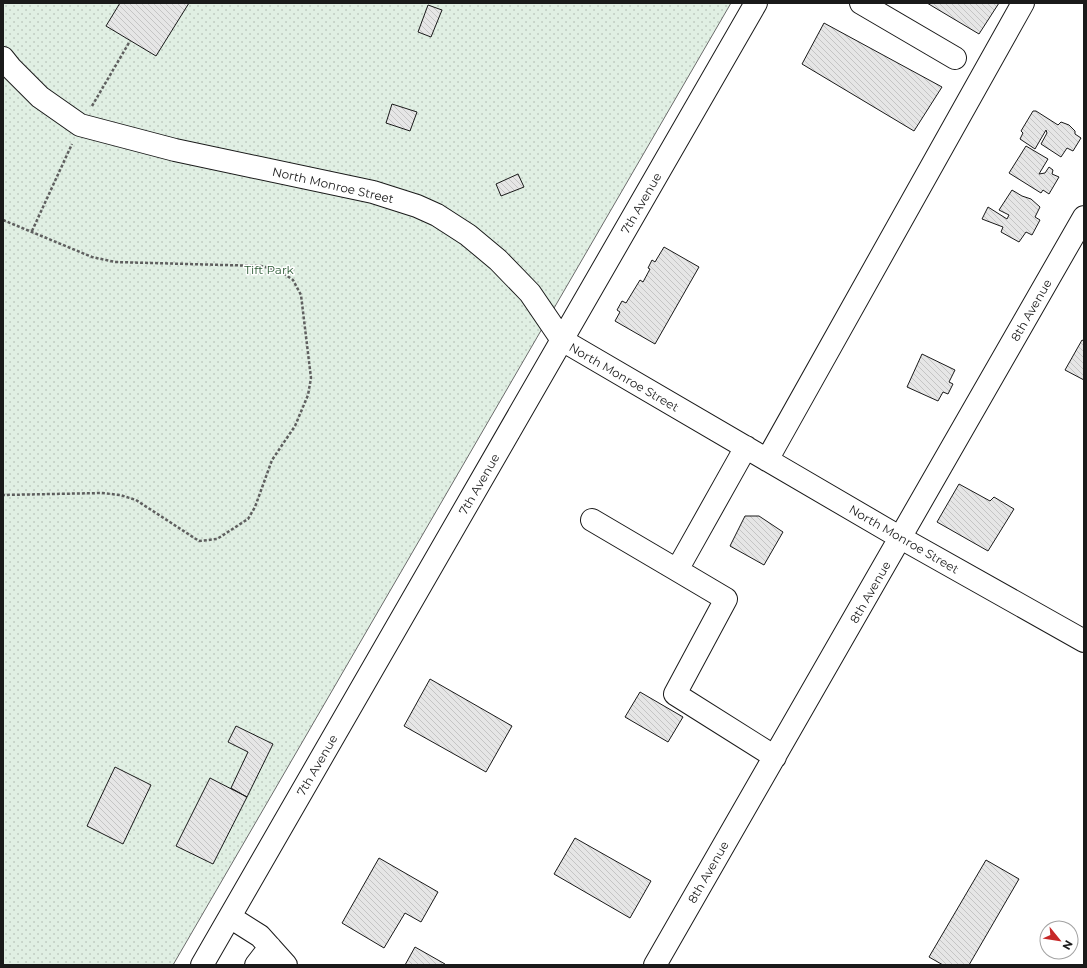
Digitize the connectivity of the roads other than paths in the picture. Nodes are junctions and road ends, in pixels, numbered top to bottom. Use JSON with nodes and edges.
{"nodes":[{"id":1,"x":756,"y":3,"type":"edge"},
{"id":2,"x":861,"y":3,"type":"edge"},
{"id":3,"x":1023,"y":3,"type":"edge"},
{"id":4,"x":3,"y":58,"type":"edge"},
{"id":5,"x":955,"y":58,"type":"dead end"},
{"id":6,"x":1084,"y":218,"type":"edge"},
{"id":7,"x":562,"y":340,"type":"junction"},
{"id":8,"x":746,"y":447,"type":"junction"},
{"id":9,"x":767,"y":460,"type":"junction"},
{"id":10,"x":592,"y":520,"type":"dead end"},
{"id":11,"x":901,"y":538,"type":"junction"},
{"id":12,"x":677,"y":570,"type":"junction"},
{"id":13,"x":1084,"y":641,"type":"edge"},
{"id":14,"x":775,"y":757,"type":"junction"},
{"id":15,"x":230,"y":916,"type":"junction"},
{"id":16,"x":270,"y":947,"type":"junction"},
{"id":17,"x":202,"y":965,"type":"edge"},
{"id":18,"x":256,"y":965,"type":"edge"},
{"id":19,"x":286,"y":965,"type":"edge"},
{"id":20,"x":656,"y":965,"type":"edge"}],
"edges":[{"from":1,"to":7,"type":"street","name":"7th Avenue"},
{"from":2,"to":5,"type":"street"},
{"from":3,"to":9,"type":"street"},
{"from":4,"to":7,"type":"street","name":"North Monroe Street"},
{"from":6,"to":11,"type":"street","name":"8th Avenue"},
{"from":7,"to":8,"type":"street","name":"North Monroe Street"},
{"from":7,"to":15,"type":"street","name":"7th Avenue"},
{"from":8,"to":9,"type":"street","name":"North Monroe Street"},
{"from":8,"to":12,"type":"street"},
{"from":9,"to":11,"type":"street","name":"North Monroe Street"},
{"from":10,"to":12,"type":"street"},
{"from":11,"to":13,"type":"street","name":"North Monroe Street"},
{"from":11,"to":14,"type":"street","name":"8th Avenue"},
{"from":12,"to":14,"type":"street"},
{"from":14,"to":20,"type":"street","name":"8th Avenue"},
{"from":15,"to":16,"type":"street"},
{"from":15,"to":17,"type":"street","name":"7th Avenue"},
{"from":16,"to":18,"type":"street"},
{"from":16,"to":19,"type":"street"}]}
